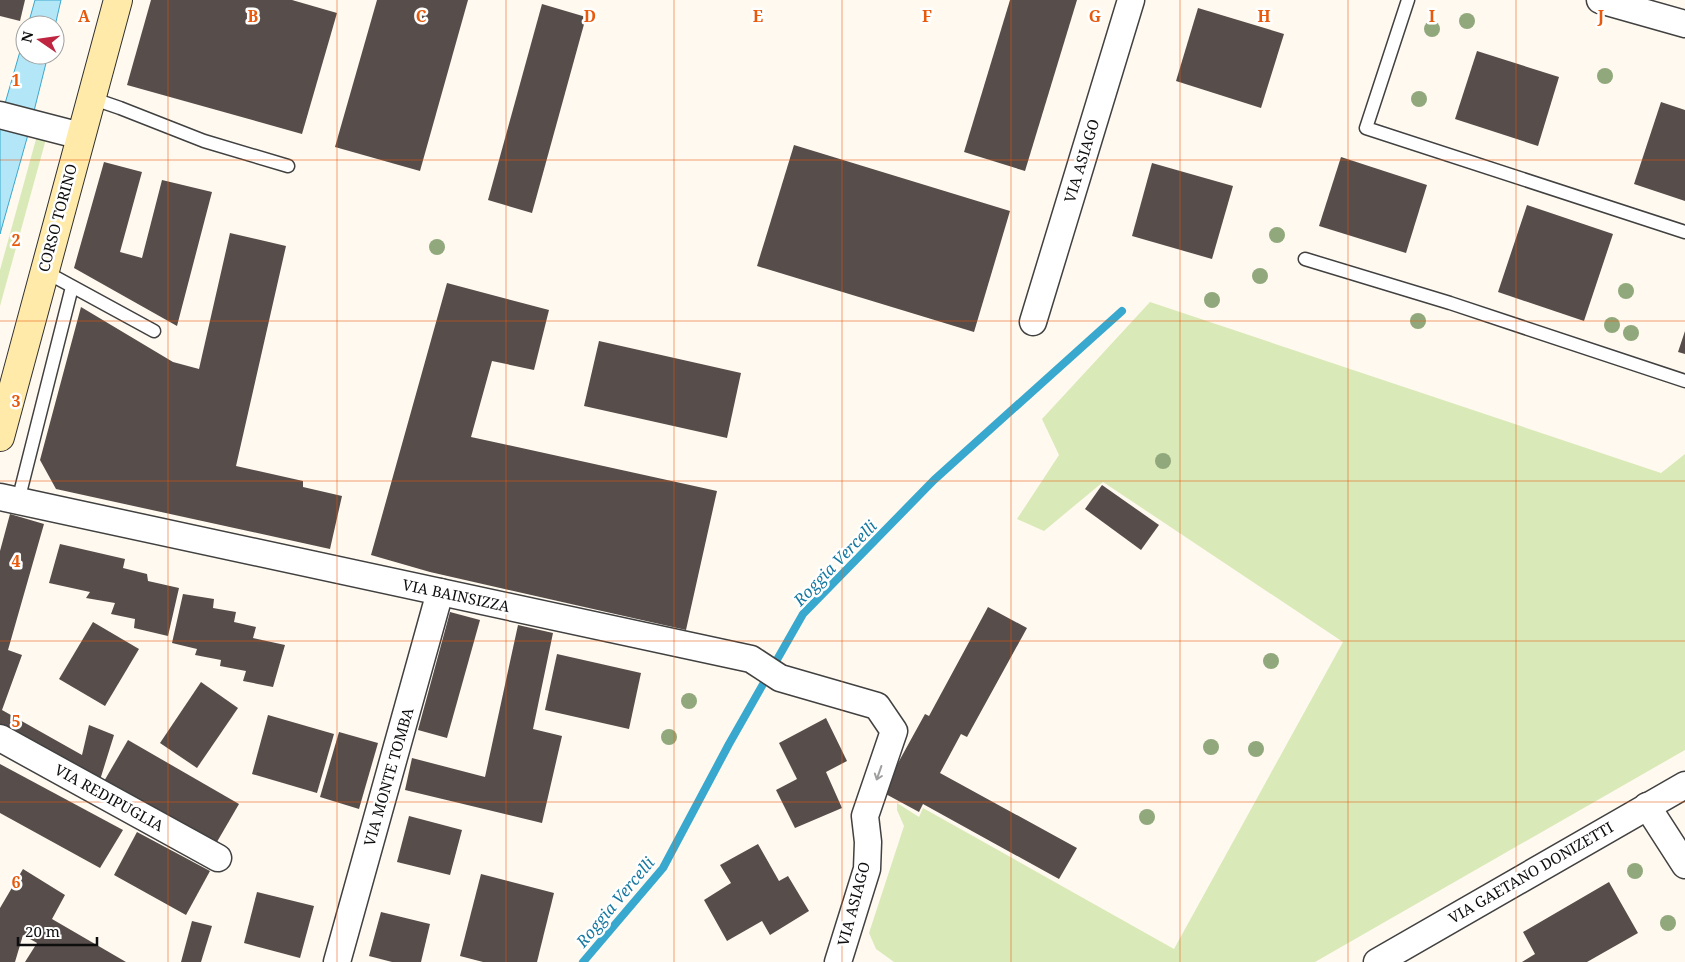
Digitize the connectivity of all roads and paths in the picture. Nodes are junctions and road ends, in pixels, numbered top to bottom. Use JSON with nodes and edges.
{"nodes":[{"id":1,"x":118,"y":0,"type":"edge"},
{"id":2,"x":1131,"y":0,"type":"edge"},
{"id":3,"x":1408,"y":0,"type":"edge"},
{"id":4,"x":1600,"y":0,"type":"edge"},
{"id":5,"x":1685,"y":24,"type":"edge"},
{"id":6,"x":91,"y":98,"type":"junction"},
{"id":7,"x":1,"y":116,"type":"edge"},
{"id":8,"x":80,"y":136,"type":"junction"},
{"id":9,"x":288,"y":166,"type":"dead end"},
{"id":10,"x":1685,"y":232,"type":"edge"},
{"id":11,"x":1305,"y":259,"type":"dead end"},
{"id":12,"x":44,"y":271,"type":"junction"},
{"id":13,"x":72,"y":287,"type":"junction"},
{"id":14,"x":1033,"y":322,"type":"dead end"},
{"id":15,"x":154,"y":331,"type":"dead end"},
{"id":16,"x":1685,"y":381,"type":"edge"},
{"id":17,"x":0,"y":437,"type":"edge"},
{"id":18,"x":9,"y":499,"type":"edge"},
{"id":19,"x":440,"y":592,"type":"junction"},
{"id":20,"x":894,"y":731,"type":"joint"},
{"id":21,"x":0,"y":738,"type":"edge"},
{"id":22,"x":1685,"y":785,"type":"edge"},
{"id":23,"x":1648,"y":806,"type":"junction"},
{"id":24,"x":218,"y":858,"type":"dead end"},
{"id":25,"x":1685,"y":865,"type":"edge"},
{"id":26,"x":843,"y":961,"type":"edge"},
{"id":27,"x":337,"y":962,"type":"edge"},
{"id":28,"x":1377,"y":962,"type":"edge"}],
"edges":[{"from":1,"to":6,"type":"main road","name":"CORSO TORINO"},
{"from":2,"to":14,"type":"street","name":"VIA ASIAGO"},
{"from":3,"to":10,"type":"lane"},
{"from":4,"to":5,"type":"street"},
{"from":6,"to":8,"type":"main road","name":"CORSO TORINO"},
{"from":6,"to":9,"type":"lane"},
{"from":7,"to":8,"type":"street"},
{"from":8,"to":12,"type":"main road","name":"CORSO TORINO"},
{"from":11,"to":16,"type":"lane"},
{"from":12,"to":13,"type":"lane"},
{"from":12,"to":17,"type":"main road","name":"CORSO TORINO"},
{"from":13,"to":15,"type":"lane"},
{"from":13,"to":18,"type":"lane"},
{"from":18,"to":19,"type":"street","name":"VIA BAINSIZZA"},
{"from":19,"to":20,"type":"street","name":"VIA BAINSIZZA"},
{"from":19,"to":27,"type":"street","name":"VIA MONTE TOMBA"},
{"from":20,"to":26,"type":"street","name":"VIA ASIAGO","one_way":true},
{"from":21,"to":24,"type":"street","name":"VIA REDIPUGLIA"},
{"from":22,"to":23,"type":"street","name":"VIA GAETANO DONIZETTI"},
{"from":23,"to":25,"type":"street"},
{"from":23,"to":28,"type":"street","name":"VIA GAETANO DONIZETTI"}]}
